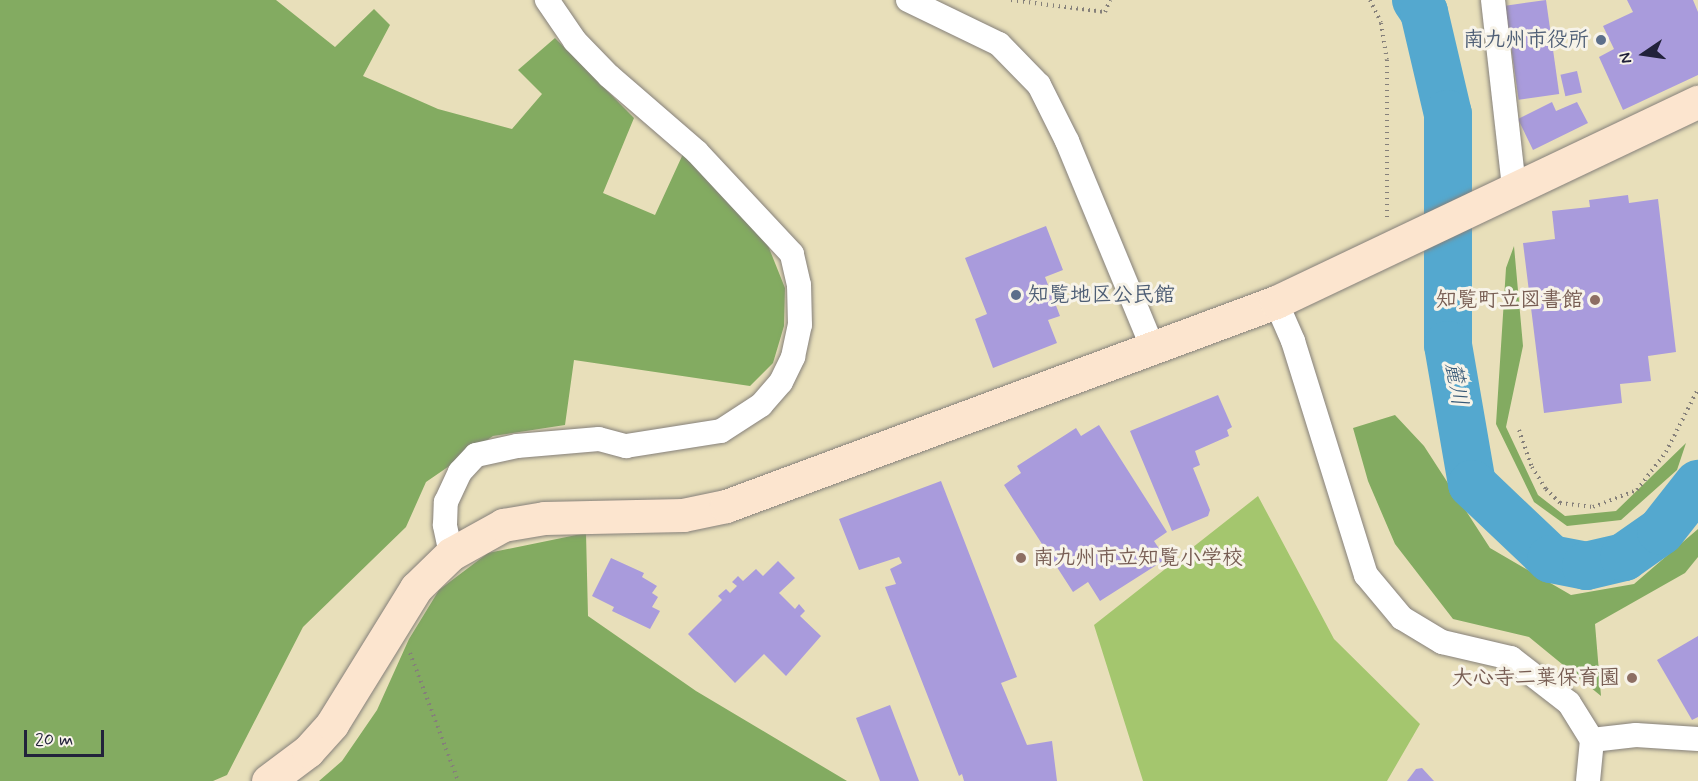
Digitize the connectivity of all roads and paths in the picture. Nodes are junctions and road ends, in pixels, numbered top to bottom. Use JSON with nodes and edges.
{"nodes":[{"id":1,"x":547,"y":0,"type":"edge"},
{"id":2,"x":908,"y":0,"type":"edge"},
{"id":3,"x":1011,"y":0,"type":"edge"},
{"id":4,"x":1110,"y":0,"type":"edge"},
{"id":5,"x":1370,"y":0,"type":"edge"},
{"id":6,"x":1493,"y":0,"type":"edge"},
{"id":7,"x":1698,"y":102,"type":"edge"},
{"id":8,"x":1510,"y":189,"type":"junction"},
{"id":9,"x":1385,"y":249,"type":"junction"},
{"id":10,"x":1276,"y":302,"type":"junction"},
{"id":11,"x":1152,"y":346,"type":"junction"},
{"id":12,"x":1698,"y":389,"type":"edge"},
{"id":13,"x":1519,"y":430,"type":"dead end"},
{"id":14,"x":451,"y":554,"type":"junction"},
{"id":15,"x":397,"y":618,"type":"junction"},
{"id":16,"x":1592,"y":740,"type":"junction"},
{"id":17,"x":1698,"y":740,"type":"edge"},
{"id":18,"x":268,"y":781,"type":"edge"},
{"id":19,"x":458,"y":781,"type":"edge"},
{"id":20,"x":1588,"y":781,"type":"edge"}],
"edges":[{"from":1,"to":14,"type":"street"},
{"from":2,"to":11,"type":"street"},
{"from":3,"to":4,"type":"path"},
{"from":5,"to":9,"type":"path"},
{"from":6,"to":8,"type":"street"},
{"from":7,"to":8,"type":"street"},
{"from":8,"to":9,"type":"street"},
{"from":9,"to":10,"type":"street"},
{"from":10,"to":11,"type":"street"},
{"from":10,"to":16,"type":"street"},
{"from":11,"to":14,"type":"street"},
{"from":12,"to":13,"type":"path"},
{"from":14,"to":15,"type":"street"},
{"from":15,"to":18,"type":"street"},
{"from":15,"to":19,"type":"path"},
{"from":16,"to":17,"type":"street"},
{"from":16,"to":20,"type":"street"}]}
